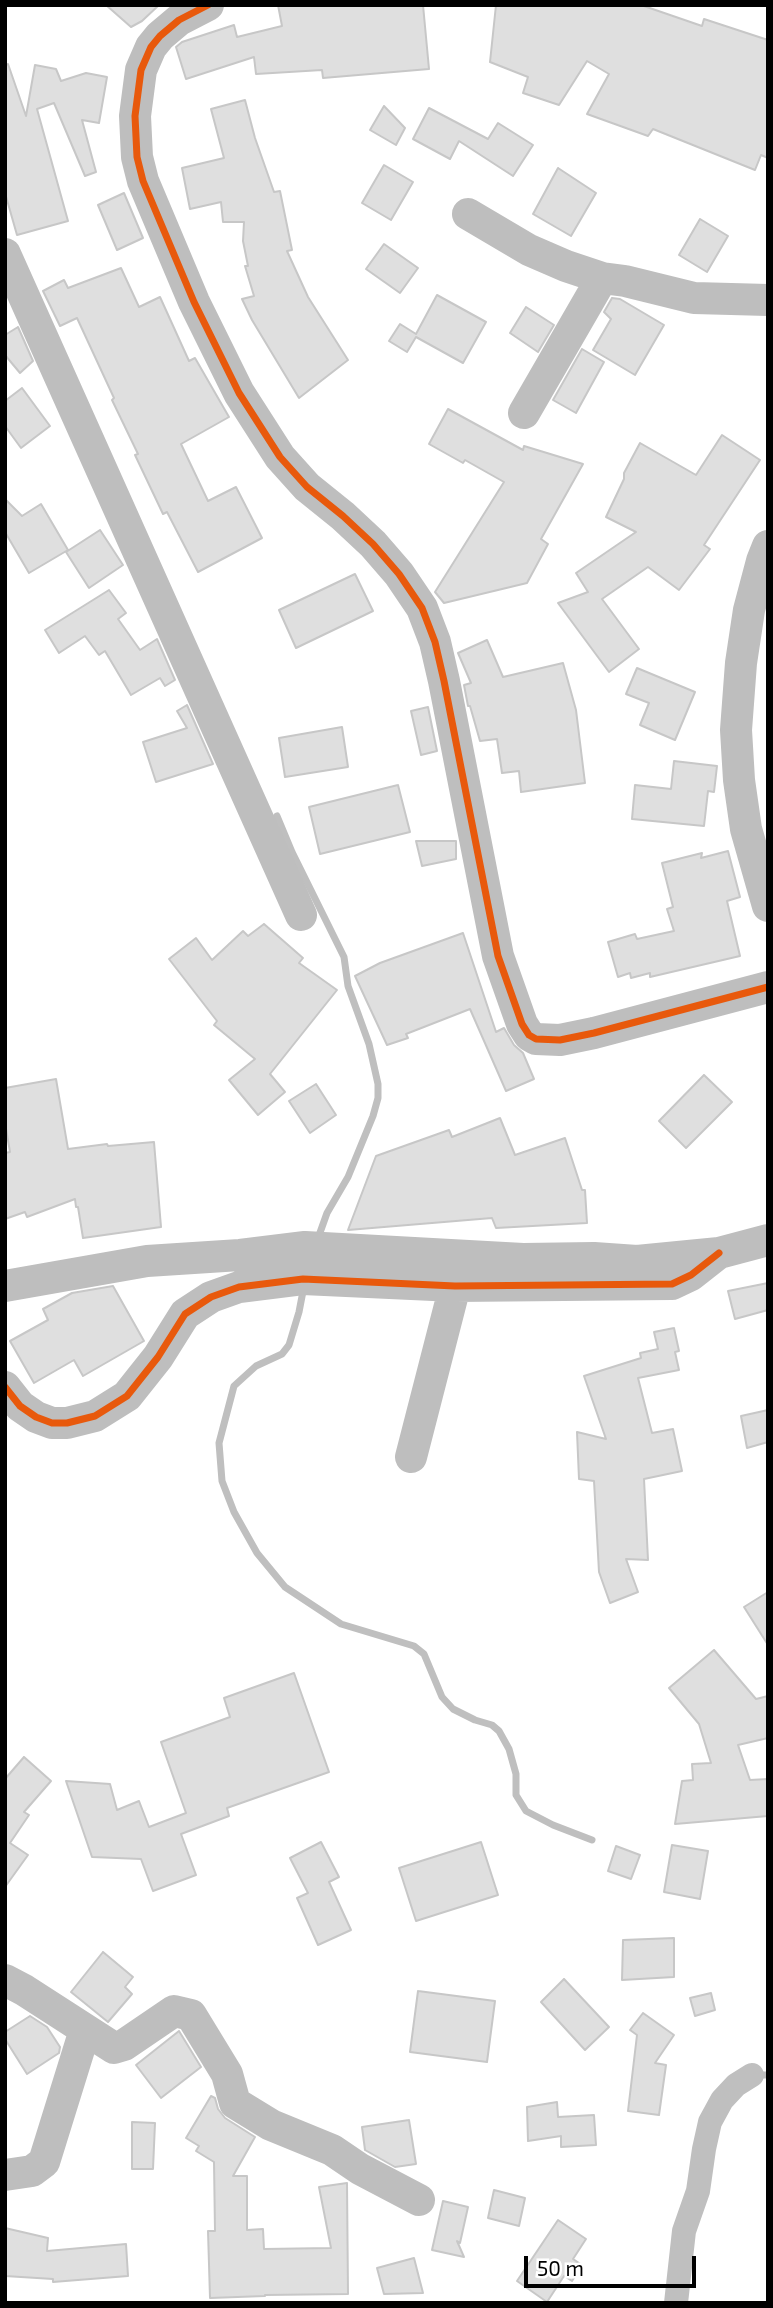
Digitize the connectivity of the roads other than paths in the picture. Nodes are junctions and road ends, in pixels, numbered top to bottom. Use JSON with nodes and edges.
{"nodes":[{"id":1,"x":208,"y":5,"type":"edge"},
{"id":2,"x":468,"y":214,"type":"dead end"},
{"id":3,"x":5,"y":254,"type":"edge"},
{"id":4,"x":602,"y":278,"type":"junction"},
{"id":5,"x":768,"y":300,"type":"edge"},
{"id":6,"x":524,"y":413,"type":"dead end"},
{"id":7,"x":768,"y":545,"type":"edge"},
{"id":8,"x":768,"y":906,"type":"edge"},
{"id":9,"x":301,"y":915,"type":"dead end"},
{"id":10,"x":768,"y":987,"type":"edge"},
{"id":11,"x":768,"y":1240,"type":"edge"},
{"id":12,"x":719,"y":1252,"type":"junction"},
{"id":13,"x":5,"y":1286,"type":"edge"},
{"id":14,"x":455,"y":1286,"type":"junction"},
{"id":15,"x":5,"y":1387,"type":"edge"},
{"id":16,"x":411,"y":1457,"type":"dead end"},
{"id":17,"x":5,"y":1980,"type":"edge"},
{"id":18,"x":85,"y":2030,"type":"junction"},
{"id":19,"x":5,"y":2175,"type":"edge"},
{"id":20,"x":419,"y":2200,"type":"dead end"}],
"edges":[{"from":1,"to":10,"type":"street"},
{"from":2,"to":4,"type":"street"},
{"from":3,"to":9,"type":"street"},
{"from":4,"to":5,"type":"street"},
{"from":4,"to":6,"type":"street"},
{"from":7,"to":8,"type":"street"},
{"from":11,"to":12,"type":"street"},
{"from":12,"to":13,"type":"street"},
{"from":12,"to":14,"type":"street"},
{"from":14,"to":15,"type":"street"},
{"from":14,"to":16,"type":"street"},
{"from":17,"to":18,"type":"street"},
{"from":18,"to":19,"type":"street"},
{"from":18,"to":20,"type":"street"}]}
